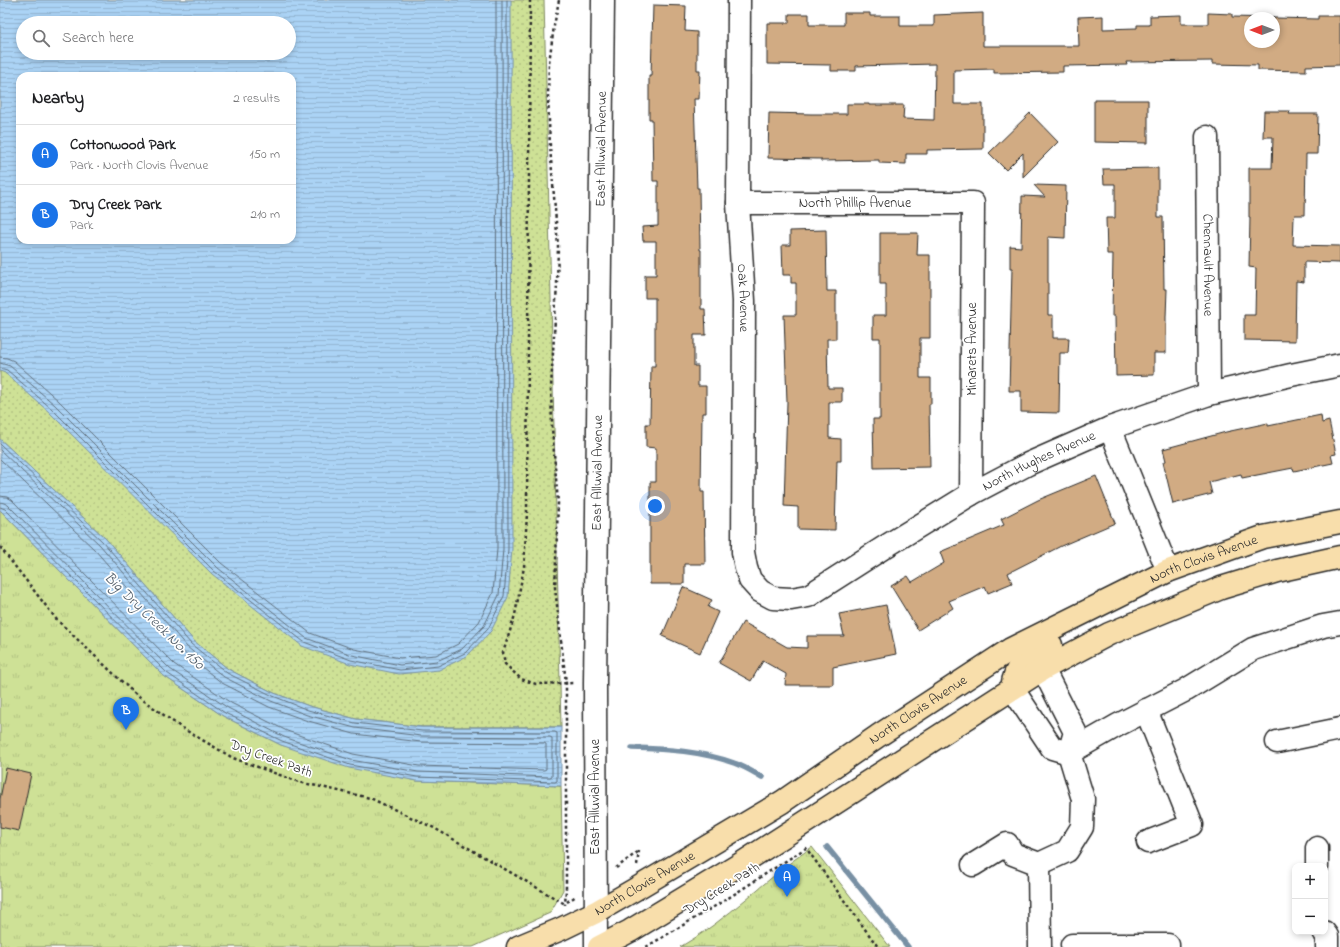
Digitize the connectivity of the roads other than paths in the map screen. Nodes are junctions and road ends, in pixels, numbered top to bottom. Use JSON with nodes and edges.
{"nodes":[{"id":1,"x":603,"y":0,"type":"edge"},
{"id":2,"x":739,"y":0,"type":"edge"},
{"id":3,"x":1207,"y":137,"type":"dead end"},
{"id":4,"x":973,"y":203,"type":"joint"},
{"id":5,"x":738,"y":204,"type":"junction"},
{"id":6,"x":1340,"y":365,"type":"edge"},
{"id":7,"x":1209,"y":394,"type":"junction"},
{"id":8,"x":1110,"y":428,"type":"junction"},
{"id":9,"x":971,"y":494,"type":"junction"},
{"id":10,"x":1340,"y":522,"type":"edge"},
{"id":11,"x":1340,"y":557,"type":"edge"},
{"id":12,"x":1168,"y":571,"type":"junction"},
{"id":13,"x":760,"y":591,"type":"joint"},
{"id":14,"x":1340,"y":623,"type":"edge"},
{"id":15,"x":1043,"y":669,"type":"junction"},
{"id":16,"x":1012,"y":688,"type":"junction"},
{"id":17,"x":1146,"y":710,"type":"junction"},
{"id":18,"x":1340,"y":729,"type":"edge"},
{"id":19,"x":1277,"y":742,"type":"dead end"},
{"id":20,"x":1069,"y":753,"type":"junction"},
{"id":21,"x":1148,"y":842,"type":"dead end"},
{"id":22,"x":973,"y":864,"type":"dead end"},
{"id":23,"x":1039,"y":864,"type":"junction"},
{"id":24,"x":596,"y":912,"type":"junction"},
{"id":25,"x":1326,"y":935,"type":"edge"},
{"id":26,"x":1072,"y":945,"type":"dead end"},
{"id":27,"x":518,"y":947,"type":"edge"},
{"id":28,"x":596,"y":947,"type":"edge"},
{"id":29,"x":599,"y":947,"type":"edge"},
{"id":30,"x":1040,"y":947,"type":"edge"},
{"id":31,"x":1168,"y":947,"type":"edge"},
{"id":32,"x":1326,"y":947,"type":"edge"}],
"edges":[{"from":1,"to":24,"type":"street","name":"East Alluvial Avenue"},
{"from":2,"to":5,"type":"street","name":"Oak Avenue"},
{"from":3,"to":7,"type":"street","name":"Chennault Avenue"},
{"from":4,"to":5,"type":"street","name":"North Phillip Avenue"},
{"from":4,"to":9,"type":"street","name":"Minarets Avenue"},
{"from":5,"to":13,"type":"street","name":"Oak Avenue"},
{"from":6,"to":7,"type":"street","name":"North Hughes Avenue"},
{"from":7,"to":8,"type":"street","name":"North Hughes Avenue"},
{"from":8,"to":9,"type":"street","name":"North Hughes Avenue"},
{"from":8,"to":12,"type":"street"},
{"from":9,"to":13,"type":"street","name":"North Hughes Avenue"},
{"from":10,"to":12,"type":"main road","name":"North Clovis Avenue"},
{"from":11,"to":15,"type":"main road"},
{"from":12,"to":16,"type":"main road"},
{"from":12,"to":24,"type":"main road","name":"North Clovis Avenue"},
{"from":14,"to":17,"type":"street"},
{"from":15,"to":16,"type":"main road"},
{"from":15,"to":20,"type":"street"},
{"from":16,"to":20,"type":"street"},
{"from":16,"to":29,"type":"main road"},
{"from":17,"to":20,"type":"street"},
{"from":17,"to":21,"type":"street"},
{"from":18,"to":19,"type":"street"},
{"from":20,"to":23,"type":"street"},
{"from":22,"to":23,"type":"street"},
{"from":23,"to":30,"type":"street"},
{"from":24,"to":27,"type":"main road","name":"North Clovis Avenue"},
{"from":24,"to":28,"type":"street","name":"East Alluvial Avenue"},
{"from":25,"to":32,"type":"street"},
{"from":26,"to":31,"type":"street"}]}
